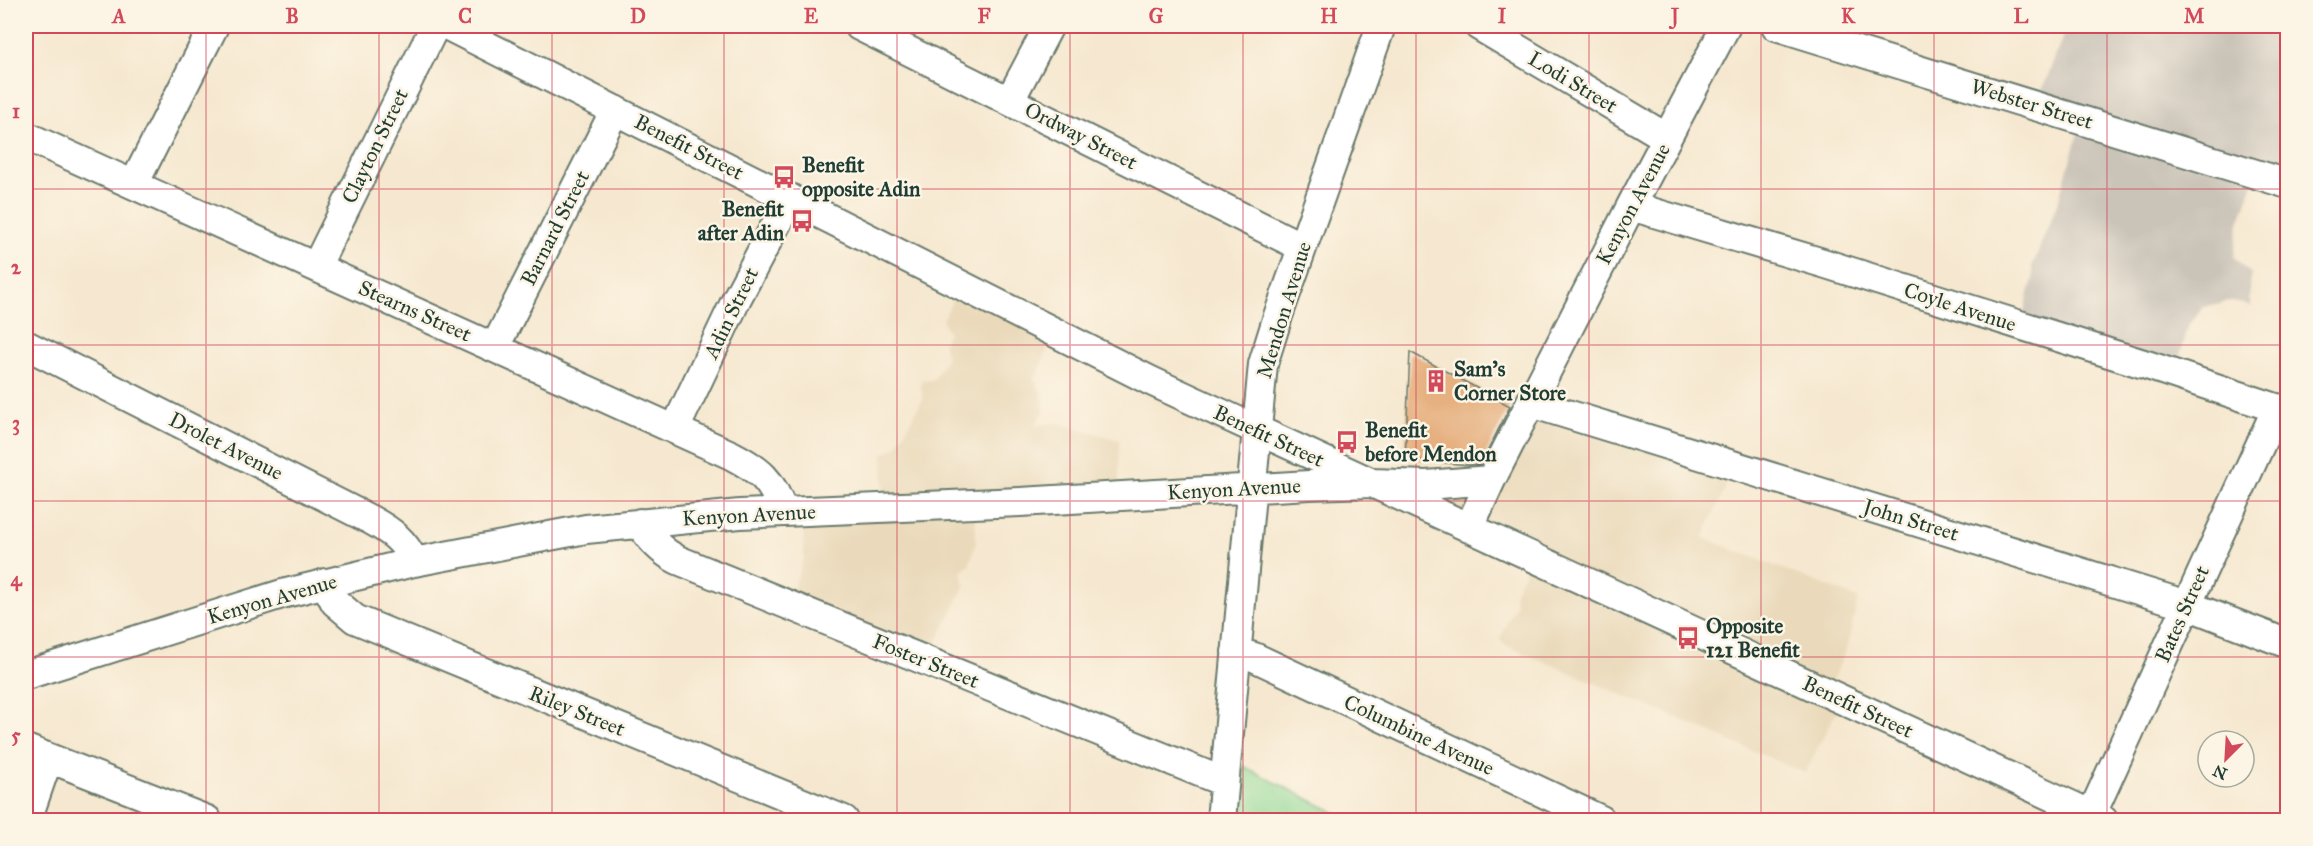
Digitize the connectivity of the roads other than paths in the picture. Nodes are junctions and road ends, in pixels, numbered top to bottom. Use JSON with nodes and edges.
{"nodes":[{"id":1,"x":214,"y":26,"type":"edge"},
{"id":2,"x":435,"y":26,"type":"edge"},
{"id":3,"x":448,"y":26,"type":"edge"},
{"id":4,"x":859,"y":26,"type":"edge"},
{"id":5,"x":1049,"y":26,"type":"edge"},
{"id":6,"x":1381,"y":26,"type":"edge"},
{"id":7,"x":1479,"y":26,"type":"edge"},
{"id":8,"x":1726,"y":26,"type":"edge"},
{"id":9,"x":1776,"y":26,"type":"edge"},
{"id":10,"x":1010,"y":100,"type":"junction"},
{"id":11,"x":615,"y":110,"type":"junction"},
{"id":12,"x":26,"y":136,"type":"edge"},
{"id":13,"x":1667,"y":138,"type":"junction"},
{"id":14,"x":134,"y":184,"type":"junction"},
{"id":15,"x":2288,"y":184,"type":"edge"},
{"id":16,"x":790,"y":198,"type":"junction"},
{"id":17,"x":1630,"y":206,"type":"junction"},
{"id":18,"x":1302,"y":247,"type":"junction"},
{"id":19,"x":316,"y":267,"type":"junction"},
{"id":20,"x":26,"y":345,"type":"edge"},
{"id":21,"x":495,"y":347,"type":"junction"},
{"id":22,"x":1532,"y":403,"type":"junction"},
{"id":23,"x":2282,"y":410,"type":"edge"},
{"id":24,"x":675,"y":429,"type":"junction"},
{"id":25,"x":1257,"y":431,"type":"junction"},
{"id":26,"x":1491,"y":480,"type":"junction"},
{"id":27,"x":1373,"y":483,"type":"junction"},
{"id":28,"x":1252,"y":488,"type":"junction"},
{"id":29,"x":783,"y":512,"type":"junction"},
{"id":30,"x":640,"y":523,"type":"junction"},
{"id":31,"x":1469,"y":528,"type":"junction"},
{"id":32,"x":414,"y":562,"type":"junction"},
{"id":33,"x":325,"y":583,"type":"junction"},
{"id":34,"x":2187,"y":605,"type":"junction"},
{"id":35,"x":2288,"y":645,"type":"edge"},
{"id":36,"x":1236,"y":652,"type":"junction"},
{"id":37,"x":26,"y":675,"type":"edge"},
{"id":38,"x":37,"y":754,"type":"edge"},
{"id":39,"x":1224,"y":782,"type":"junction"},
{"id":40,"x":2095,"y":819,"type":"edge"},
{"id":41,"x":27,"y":820,"type":"edge"},
{"id":42,"x":207,"y":820,"type":"edge"},
{"id":43,"x":844,"y":820,"type":"edge"},
{"id":44,"x":1221,"y":820,"type":"edge"},
{"id":45,"x":1601,"y":820,"type":"edge"}],
"edges":[{"from":1,"to":14,"type":"street"},
{"from":2,"to":19,"type":"street","name":"Clayton Street"},
{"from":3,"to":11,"type":"street","name":"Benefit Street"},
{"from":4,"to":10,"type":"street","name":"Ordway Street"},
{"from":5,"to":10,"type":"street"},
{"from":6,"to":18,"type":"street","name":"Mendon Avenue"},
{"from":7,"to":13,"type":"street","name":"Lodi Street"},
{"from":8,"to":13,"type":"street","name":"Kenyon Avenue"},
{"from":9,"to":15,"type":"street","name":"Webster Street"},
{"from":10,"to":18,"type":"street","name":"Ordway Street"},
{"from":11,"to":16,"type":"street","name":"Benefit Street"},
{"from":11,"to":21,"type":"street","name":"Barnard Street"},
{"from":12,"to":14,"type":"street","name":"Stearns Street"},
{"from":13,"to":17,"type":"street","name":"Kenyon Avenue"},
{"from":14,"to":19,"type":"street","name":"Stearns Street"},
{"from":16,"to":24,"type":"street","name":"Adin Street"},
{"from":16,"to":25,"type":"street","name":"Benefit Street"},
{"from":17,"to":22,"type":"street","name":"Kenyon Avenue"},
{"from":17,"to":23,"type":"street","name":"Coyle Avenue"},
{"from":18,"to":25,"type":"street","name":"Mendon Avenue"},
{"from":19,"to":21,"type":"street","name":"Stearns Street"},
{"from":20,"to":32,"type":"street","name":"Drolet Avenue"},
{"from":21,"to":24,"type":"street","name":"Stearns Street"},
{"from":22,"to":26,"type":"street","name":"Kenyon Avenue"},
{"from":22,"to":34,"type":"street","name":"John Street"},
{"from":23,"to":34,"type":"street","name":"Bates Street"},
{"from":24,"to":29,"type":"street","name":"Stearns Street"},
{"from":25,"to":27,"type":"street","name":"Benefit Street"},
{"from":25,"to":28,"type":"street","name":"Mendon Avenue"},
{"from":26,"to":27,"type":"street","name":"Kenyon Avenue"},
{"from":26,"to":31,"type":"street","name":"Kenyon Avenue"},
{"from":27,"to":28,"type":"street","name":"Kenyon Avenue"},
{"from":27,"to":31,"type":"street","name":"Benefit Street"},
{"from":28,"to":29,"type":"street","name":"Kenyon Avenue"},
{"from":28,"to":36,"type":"street","name":"Mendon Avenue"},
{"from":29,"to":30,"type":"street","name":"Kenyon Avenue"},
{"from":30,"to":32,"type":"street","name":"Kenyon Avenue"},
{"from":30,"to":39,"type":"street","name":"Foster Street"},
{"from":31,"to":40,"type":"street","name":"Benefit Street"},
{"from":32,"to":33,"type":"street","name":"Kenyon Avenue"},
{"from":33,"to":37,"type":"street","name":"Kenyon Avenue"},
{"from":33,"to":43,"type":"street","name":"Riley Street"},
{"from":34,"to":35,"type":"street","name":"John Street"},
{"from":34,"to":40,"type":"street","name":"Bates Street"},
{"from":36,"to":39,"type":"street","name":"Mendon Avenue"},
{"from":36,"to":45,"type":"street","name":"Columbine Avenue"},
{"from":38,"to":41,"type":"street"},
{"from":38,"to":42,"type":"street"},
{"from":39,"to":44,"type":"street","name":"Mendon Avenue"}]}
